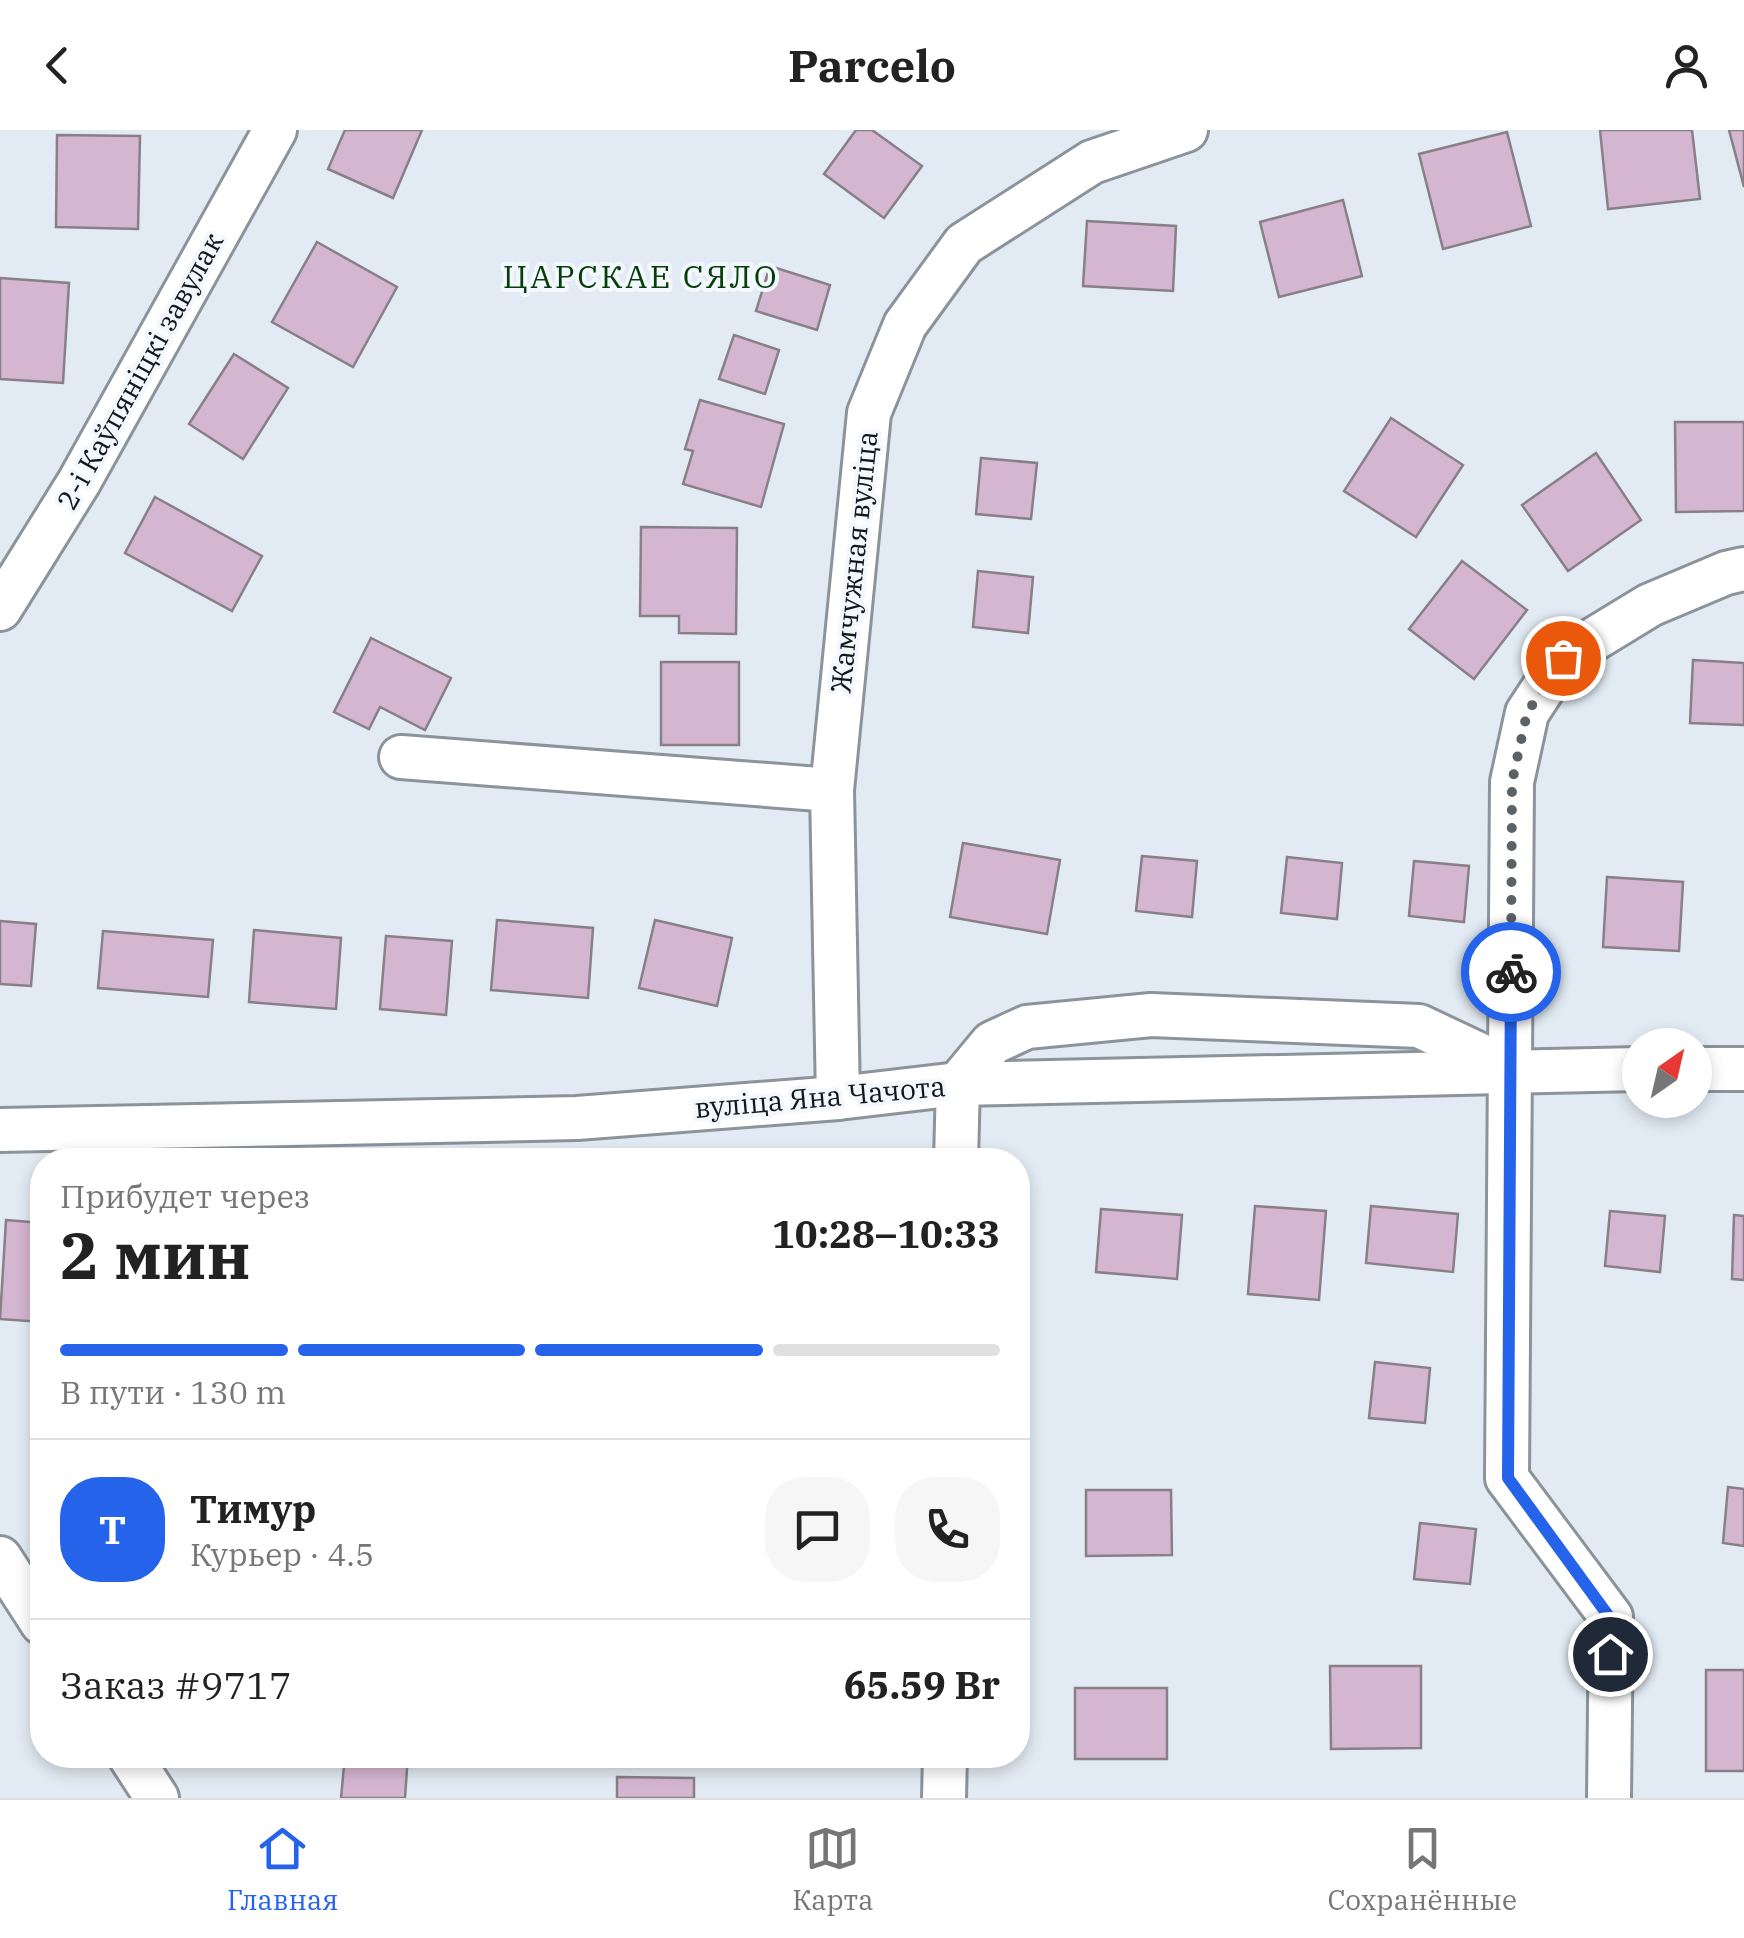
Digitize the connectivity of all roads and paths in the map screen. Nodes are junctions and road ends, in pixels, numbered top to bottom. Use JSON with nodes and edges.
{"nodes":[{"id":1,"x":274,"y":130,"type":"edge"},
{"id":2,"x":1186,"y":130,"type":"edge"},
{"id":3,"x":1744,"y":569,"type":"edge"},
{"id":4,"x":0,"y":609,"type":"edge"},
{"id":5,"x":401,"y":757,"type":"dead end"},
{"id":6,"x":832,"y":790,"type":"junction"},
{"id":7,"x":1712,"y":1069,"type":"edge"},
{"id":8,"x":1744,"y":1069,"type":"edge"},
{"id":9,"x":1511,"y":1070,"type":"junction"},
{"id":10,"x":1622,"y":1070,"type":"edge"},
{"id":11,"x":958,"y":1084,"type":"junction"},
{"id":12,"x":838,"y":1098,"type":"junction"},
{"id":13,"x":0,"y":1130,"type":"edge"},
{"id":14,"x":956,"y":1148,"type":"edge"},
{"id":15,"x":0,"y":1558,"type":"edge"},
{"id":16,"x":30,"y":1604,"type":"edge"},
{"id":17,"x":137,"y":1768,"type":"edge"},
{"id":18,"x":945,"y":1768,"type":"edge"},
{"id":19,"x":157,"y":1798,"type":"edge"},
{"id":20,"x":944,"y":1798,"type":"edge"},
{"id":21,"x":1608,"y":1798,"type":"edge"}],
"edges":[{"from":1,"to":4,"type":"street","name":"2-і Каўпяніцкі завулак"},
{"from":2,"to":6,"type":"street","name":"Жамчужная вуліца"},
{"from":3,"to":9,"type":"street"},
{"from":5,"to":6,"type":"street"},
{"from":6,"to":12,"type":"street","name":"Жамчужная вуліца"},
{"from":7,"to":8,"type":"street"},
{"from":9,"to":10,"type":"street","name":"вуліца Яна Чачота"},
{"from":9,"to":11,"type":"street","name":"вуліца Яна Чачота"},
{"from":9,"to":11,"type":"street"},
{"from":9,"to":21,"type":"street"},
{"from":11,"to":12,"type":"street","name":"вуліца Яна Чачота"},
{"from":11,"to":14,"type":"street"},
{"from":12,"to":13,"type":"street","name":"вуліца Яна Чачота"},
{"from":15,"to":16,"type":"street"},
{"from":17,"to":19,"type":"street"},
{"from":18,"to":20,"type":"street"}]}
